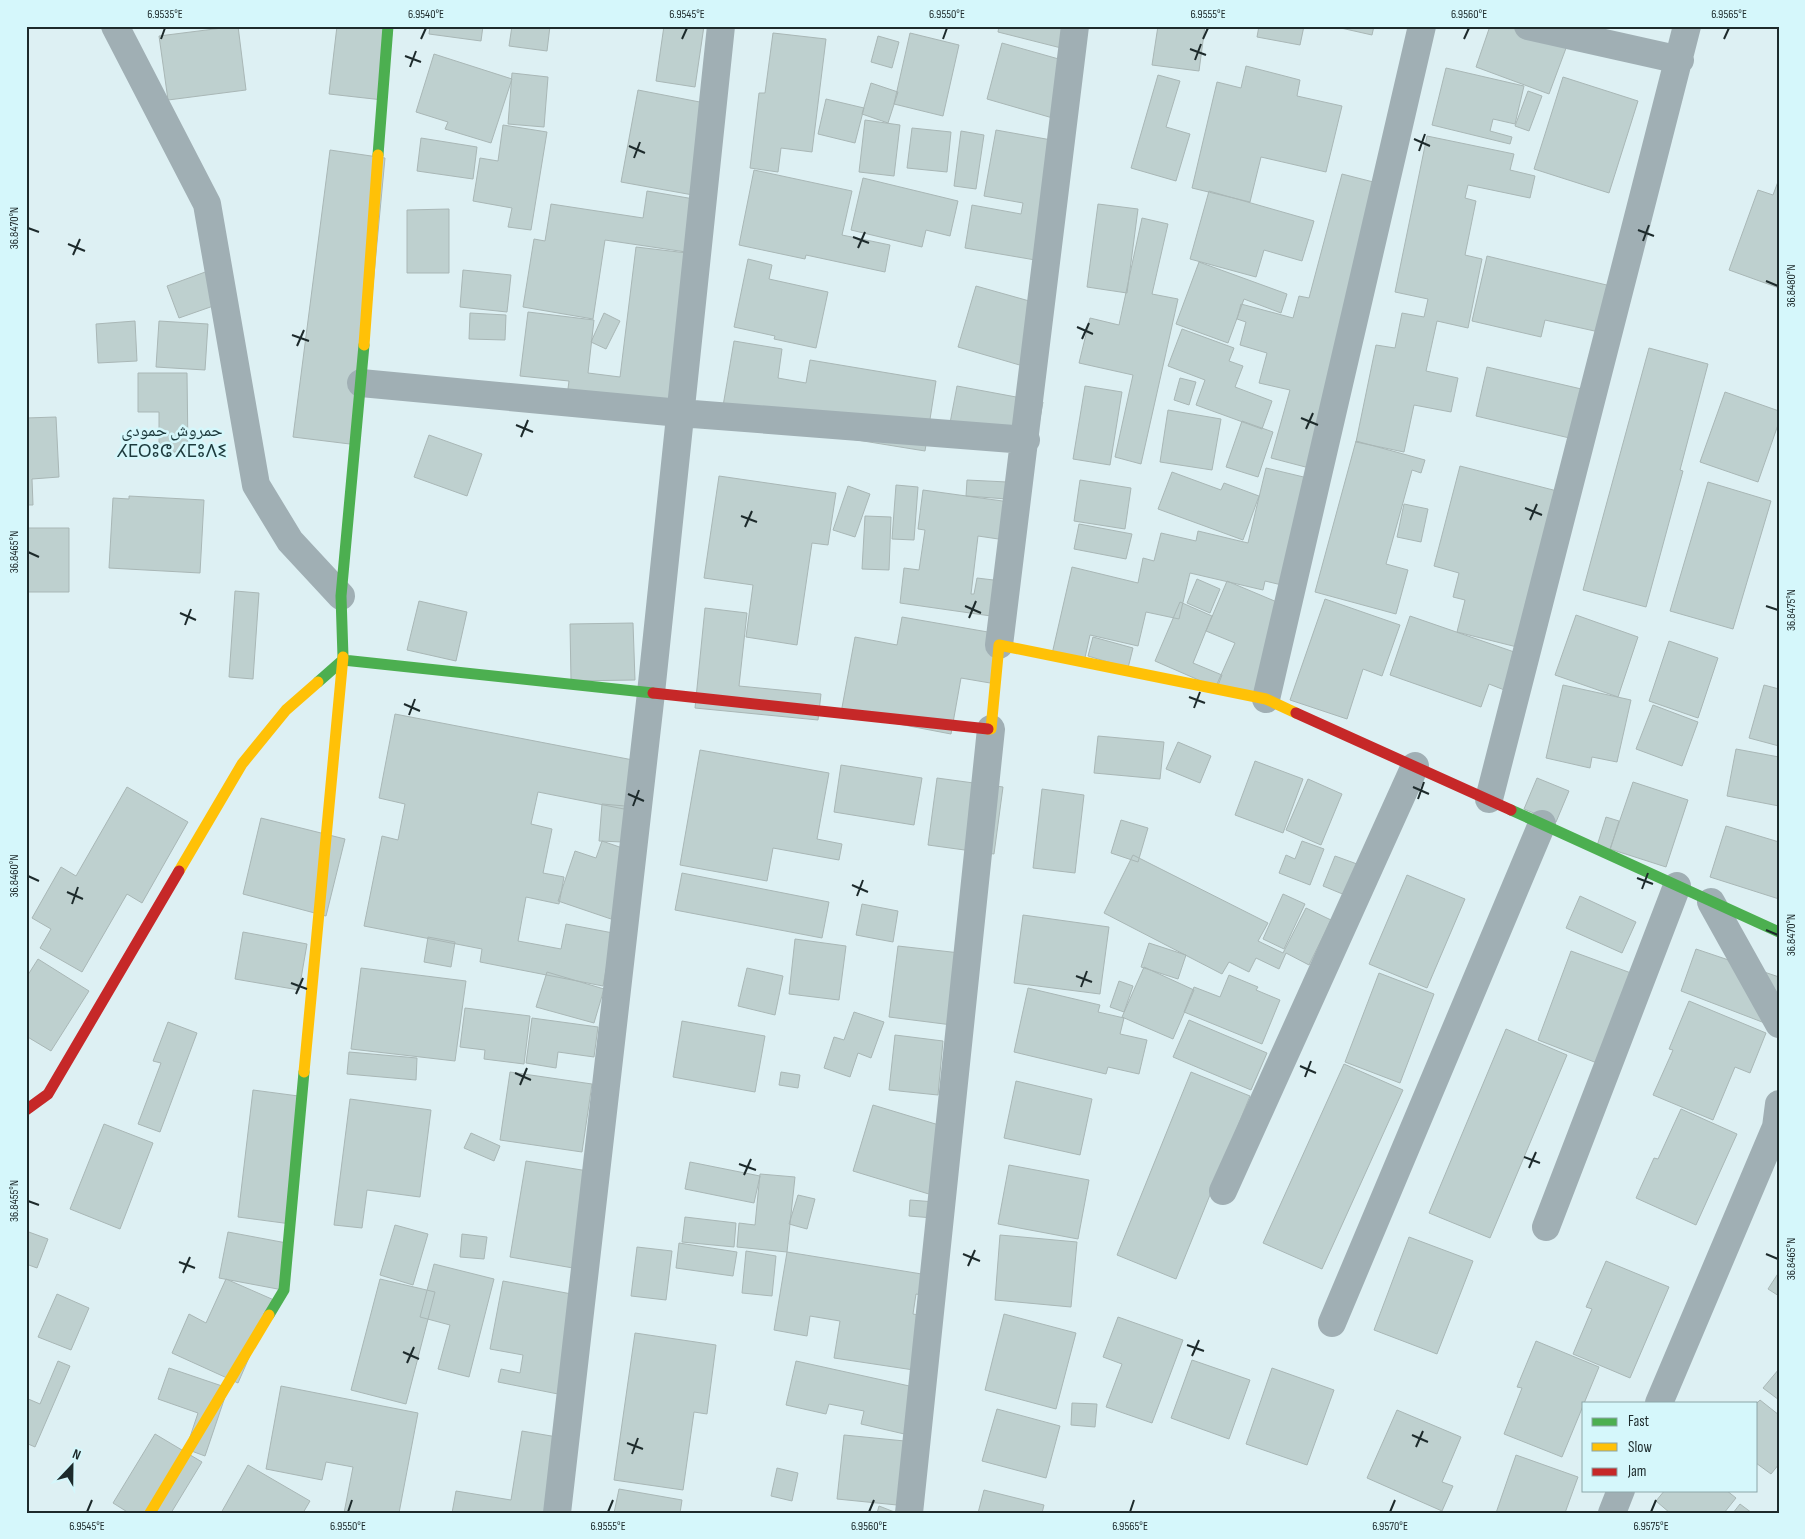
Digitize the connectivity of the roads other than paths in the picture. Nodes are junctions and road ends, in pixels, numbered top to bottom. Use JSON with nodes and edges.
{"nodes":[{"id":1,"x":116,"y":26,"type":"edge"},
{"id":2,"x":388,"y":26,"type":"edge"},
{"id":3,"x":721,"y":26,"type":"edge"},
{"id":4,"x":1075,"y":26,"type":"edge"},
{"id":5,"x":1422,"y":26,"type":"edge"},
{"id":6,"x":1528,"y":26,"type":"edge"},
{"id":7,"x":1687,"y":26,"type":"edge"},
{"id":8,"x":1680,"y":60,"type":"junction"},
{"id":9,"x":361,"y":383,"type":"junction"},
{"id":10,"x":680,"y":413,"type":"junction"},
{"id":11,"x":1026,"y":440,"type":"junction"},
{"id":12,"x":341,"y":596,"type":"junction"},
{"id":13,"x":999,"y":645,"type":"junction"},
{"id":14,"x":343,"y":660,"type":"junction"},
{"id":15,"x":651,"y":693,"type":"junction"},
{"id":16,"x":1266,"y":699,"type":"junction"},
{"id":17,"x":991,"y":729,"type":"junction"},
{"id":18,"x":1415,"y":766,"type":"junction"},
{"id":19,"x":1489,"y":799,"type":"junction"},
{"id":20,"x":1542,"y":824,"type":"junction"},
{"id":21,"x":1677,"y":886,"type":"junction"},
{"id":22,"x":1711,"y":902,"type":"junction"},
{"id":23,"x":1779,"y":932,"type":"edge"},
{"id":24,"x":1779,"y":1024,"type":"edge"},
{"id":25,"x":26,"y":1110,"type":"edge"},
{"id":26,"x":1778,"y":1120,"type":"edge"},
{"id":27,"x":1223,"y":1191,"type":"dead end"},
{"id":28,"x":1546,"y":1227,"type":"dead end"},
{"id":29,"x":1332,"y":1323,"type":"dead end"},
{"id":30,"x":1658,"y":1402,"type":"edge"},
{"id":31,"x":1620,"y":1492,"type":"edge"},
{"id":32,"x":150,"y":1513,"type":"edge"},
{"id":33,"x":557,"y":1513,"type":"edge"},
{"id":34,"x":909,"y":1513,"type":"edge"},
{"id":35,"x":1612,"y":1513,"type":"edge"}],
"edges":[{"from":1,"to":12,"type":"street"},
{"from":2,"to":9,"type":"street"},
{"from":3,"to":10,"type":"street"},
{"from":4,"to":11,"type":"street"},
{"from":5,"to":16,"type":"street"},
{"from":6,"to":8,"type":"street"},
{"from":7,"to":8,"type":"street"},
{"from":8,"to":19,"type":"street"},
{"from":9,"to":10,"type":"street"},
{"from":9,"to":12,"type":"street"},
{"from":10,"to":11,"type":"street"},
{"from":10,"to":15,"type":"street"},
{"from":11,"to":13,"type":"street"},
{"from":12,"to":14,"type":"street"},
{"from":13,"to":16,"type":"street"},
{"from":13,"to":17,"type":"street"},
{"from":14,"to":15,"type":"street"},
{"from":14,"to":25,"type":"street"},
{"from":14,"to":32,"type":"street"},
{"from":15,"to":17,"type":"street"},
{"from":15,"to":33,"type":"street"},
{"from":16,"to":18,"type":"street"},
{"from":17,"to":34,"type":"street"},
{"from":18,"to":19,"type":"street"},
{"from":18,"to":27,"type":"street"},
{"from":19,"to":20,"type":"street"},
{"from":20,"to":21,"type":"street"},
{"from":20,"to":29,"type":"street"},
{"from":21,"to":22,"type":"street"},
{"from":21,"to":28,"type":"street"},
{"from":22,"to":23,"type":"street"},
{"from":22,"to":24,"type":"street"},
{"from":26,"to":30,"type":"street"},
{"from":31,"to":35,"type":"street"}]}
